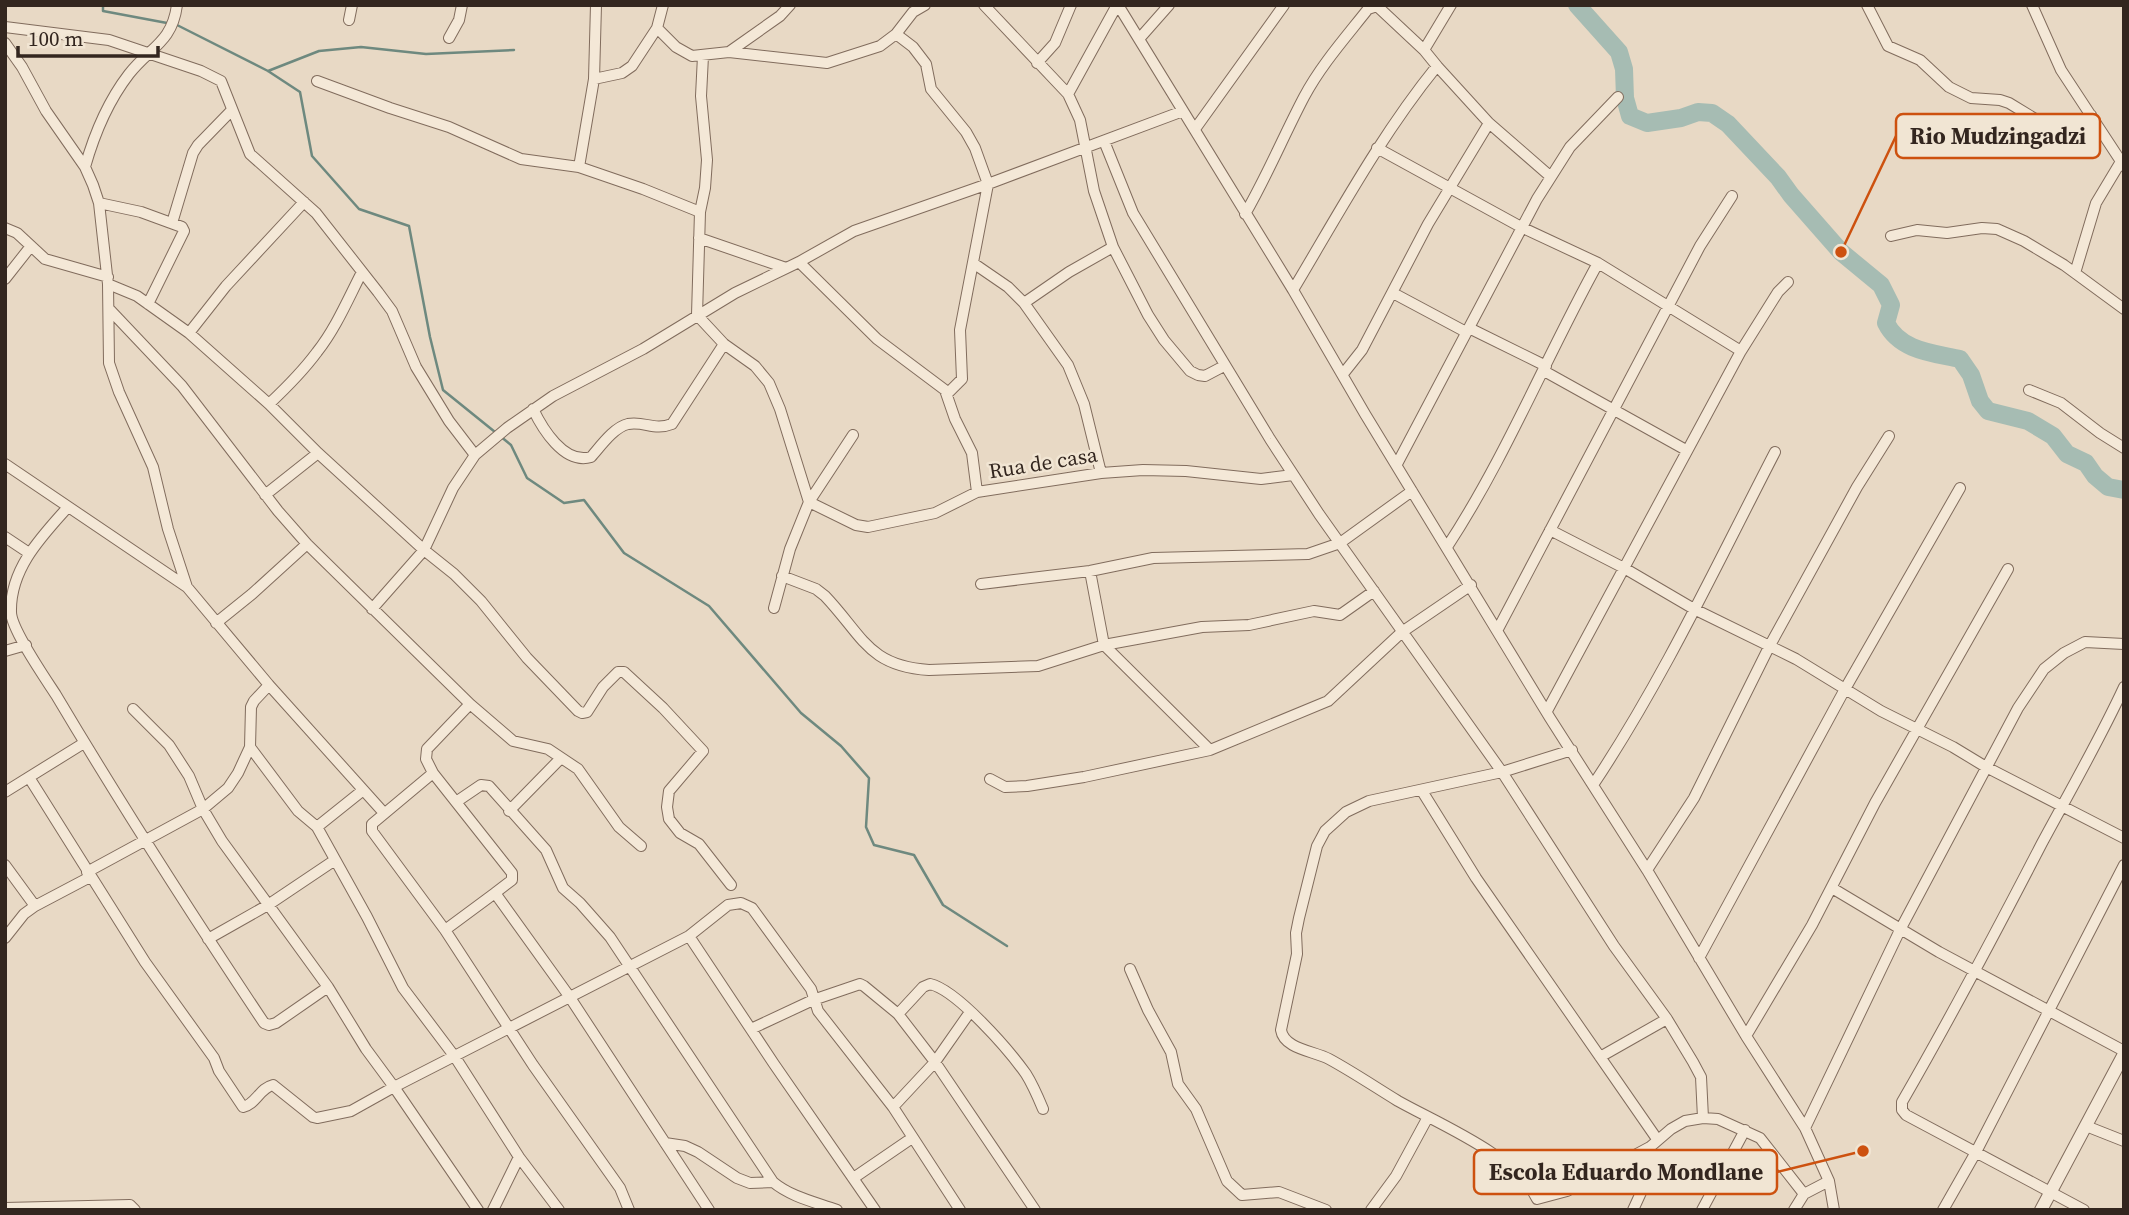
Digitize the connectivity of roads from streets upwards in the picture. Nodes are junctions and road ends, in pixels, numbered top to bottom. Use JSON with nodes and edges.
{"nodes":[{"id":1,"x":177,"y":5,"type":"edge"},
{"id":2,"x":352,"y":5,"type":"edge"},
{"id":3,"x":463,"y":5,"type":"edge"},
{"id":4,"x":596,"y":5,"type":"edge"},
{"id":5,"x":663,"y":5,"type":"edge"},
{"id":6,"x":790,"y":5,"type":"edge"},
{"id":7,"x":925,"y":5,"type":"edge"},
{"id":8,"x":1071,"y":5,"type":"edge"},
{"id":9,"x":1118,"y":5,"type":"edge"},
{"id":10,"x":1169,"y":5,"type":"edge"},
{"id":11,"x":1284,"y":5,"type":"edge"},
{"id":12,"x":1451,"y":5,"type":"edge"},
{"id":13,"x":1867,"y":5,"type":"edge"},
{"id":14,"x":2032,"y":5,"type":"edge"},
{"id":15,"x":986,"y":6,"type":"edge"},
{"id":16,"x":349,"y":20,"type":"dead end"},
{"id":17,"x":5,"y":27,"type":"edge"},
{"id":18,"x":657,"y":28,"type":"junction"},
{"id":19,"x":896,"y":34,"type":"junction"},
{"id":20,"x":449,"y":38,"type":"dead end"},
{"id":21,"x":1139,"y":39,"type":"junction"},
{"id":22,"x":5,"y":43,"type":"edge"},
{"id":23,"x":1424,"y":51,"type":"junction"},
{"id":24,"x":729,"y":52,"type":"junction"},
{"id":25,"x":146,"y":54,"type":"junction"},
{"id":26,"x":703,"y":56,"type":"junction"},
{"id":27,"x":1037,"y":63,"type":"junction"},
{"id":28,"x":1437,"y":65,"type":"junction"},
{"id":29,"x":594,"y":79,"type":"junction"},
{"id":30,"x":317,"y":81,"type":"dead end"},
{"id":31,"x":1068,"y":94,"type":"junction"},
{"id":32,"x":1618,"y":97,"type":"dead end"},
{"id":33,"x":232,"y":110,"type":"junction"},
{"id":34,"x":1183,"y":111,"type":"junction"},
{"id":35,"x":2091,"y":115,"type":"junction"},
{"id":36,"x":1489,"y":123,"type":"junction"},
{"id":37,"x":1195,"y":129,"type":"junction"},
{"id":38,"x":1104,"y":141,"type":"junction"},
{"id":39,"x":1086,"y":147,"type":"junction"},
{"id":40,"x":1377,"y":148,"type":"junction"},
{"id":41,"x":2122,"y":164,"type":"edge"},
{"id":42,"x":85,"y":167,"type":"junction"},
{"id":43,"x":579,"y":167,"type":"junction"},
{"id":44,"x":1551,"y":177,"type":"junction"},
{"id":45,"x":988,"y":184,"type":"junction"},
{"id":46,"x":1450,"y":188,"type":"junction"},
{"id":47,"x":1732,"y":196,"type":"dead end"},
{"id":48,"x":304,"y":202,"type":"junction"},
{"id":49,"x":99,"y":203,"type":"junction"},
{"id":50,"x":699,"y":212,"type":"junction"},
{"id":51,"x":1245,"y":214,"type":"junction"},
{"id":52,"x":172,"y":223,"type":"junction"},
{"id":53,"x":1521,"y":227,"type":"junction"},
{"id":54,"x":5,"y":228,"type":"edge"},
{"id":55,"x":1891,"y":236,"type":"dead end"},
{"id":56,"x":699,"y":238,"type":"junction"},
{"id":57,"x":31,"y":246,"type":"junction"},
{"id":58,"x":1113,"y":247,"type":"junction"},
{"id":59,"x":799,"y":262,"type":"junction"},
{"id":60,"x":973,"y":263,"type":"junction"},
{"id":61,"x":1598,"y":263,"type":"junction"},
{"id":62,"x":786,"y":268,"type":"junction"},
{"id":63,"x":362,"y":272,"type":"junction"},
{"id":64,"x":2075,"y":273,"type":"junction"},
{"id":65,"x":5,"y":279,"type":"edge"},
{"id":66,"x":108,"y":281,"type":"junction"},
{"id":67,"x":1788,"y":282,"type":"dead end"},
{"id":68,"x":1293,"y":290,"type":"junction"},
{"id":69,"x":1392,"y":293,"type":"junction"},
{"id":70,"x":1024,"y":303,"type":"junction"},
{"id":71,"x":148,"y":304,"type":"junction"},
{"id":72,"x":2122,"y":305,"type":"edge"},
{"id":73,"x":1668,"y":307,"type":"junction"},
{"id":74,"x":110,"y":310,"type":"junction"},
{"id":75,"x":697,"y":315,"type":"junction"},
{"id":76,"x":1468,"y":330,"type":"junction"},
{"id":77,"x":189,"y":333,"type":"junction"},
{"id":78,"x":724,"y":344,"type":"junction"},
{"id":79,"x":1741,"y":351,"type":"junction"},
{"id":80,"x":1224,"y":366,"type":"junction"},
{"id":81,"x":1545,"y":369,"type":"junction"},
{"id":82,"x":1343,"y":374,"type":"junction"},
{"id":83,"x":2029,"y":390,"type":"dead end"},
{"id":84,"x":947,"y":394,"type":"junction"},
{"id":85,"x":269,"y":404,"type":"junction"},
{"id":86,"x":533,"y":409,"type":"junction"},
{"id":87,"x":1615,"y":410,"type":"junction"},
{"id":88,"x":853,"y":435,"type":"dead end"},
{"id":89,"x":1889,"y":436,"type":"dead end"},
{"id":90,"x":2124,"y":448,"type":"edge"},
{"id":91,"x":1686,"y":450,"type":"junction"},
{"id":92,"x":1775,"y":452,"type":"dead end"},
{"id":93,"x":318,"y":453,"type":"junction"},
{"id":94,"x":475,"y":455,"type":"junction"},
{"id":95,"x":5,"y":464,"type":"edge"},
{"id":96,"x":1397,"y":464,"type":"junction"},
{"id":97,"x":1101,"y":473,"type":"junction"},
{"id":98,"x":1293,"y":474,"type":"junction"},
{"id":99,"x":1959,"y":488,"type":"dead end"},
{"id":100,"x":1412,"y":491,"type":"junction"},
{"id":101,"x":977,"y":492,"type":"junction"},
{"id":102,"x":265,"y":495,"type":"junction"},
{"id":103,"x":809,"y":502,"type":"junction"},
{"id":104,"x":68,"y":507,"type":"junction"},
{"id":105,"x":1550,"y":530,"type":"junction"},
{"id":106,"x":5,"y":537,"type":"edge"},
{"id":107,"x":1339,"y":543,"type":"junction"},
{"id":108,"x":307,"y":544,"type":"junction"},
{"id":109,"x":1447,"y":547,"type":"junction"},
{"id":110,"x":425,"y":550,"type":"junction"},
{"id":111,"x":29,"y":553,"type":"junction"},
{"id":112,"x":1625,"y":568,"type":"junction"},
{"id":113,"x":2008,"y":569,"type":"dead end"},
{"id":114,"x":1090,"y":571,"type":"junction"},
{"id":115,"x":782,"y":576,"type":"junction"},
{"id":116,"x":981,"y":584,"type":"dead end"},
{"id":117,"x":1471,"y":585,"type":"junction"},
{"id":118,"x":187,"y":587,"type":"junction"},
{"id":119,"x":9,"y":591,"type":"edge"},
{"id":120,"x":1374,"y":592,"type":"junction"},
{"id":121,"x":774,"y":608,"type":"dead end"},
{"id":122,"x":372,"y":609,"type":"junction"},
{"id":123,"x":1694,"y":609,"type":"junction"},
{"id":124,"x":216,"y":623,"type":"junction"},
{"id":125,"x":1498,"y":629,"type":"junction"},
{"id":126,"x":1402,"y":632,"type":"junction"},
{"id":127,"x":2124,"y":644,"type":"edge"},
{"id":128,"x":26,"y":645,"type":"junction"},
{"id":129,"x":1104,"y":645,"type":"junction"},
{"id":130,"x":1769,"y":648,"type":"junction"},
{"id":131,"x":5,"y":651,"type":"edge"},
{"id":132,"x":269,"y":685,"type":"junction"},
{"id":133,"x":2124,"y":687,"type":"edge"},
{"id":134,"x":1844,"y":689,"type":"junction"},
{"id":135,"x":470,"y":704,"type":"junction"},
{"id":136,"x":133,"y":709,"type":"dead end"},
{"id":137,"x":1547,"y":711,"type":"junction"},
{"id":138,"x":1918,"y":729,"type":"junction"},
{"id":139,"x":84,"y":743,"type":"junction"},
{"id":140,"x":250,"y":747,"type":"junction"},
{"id":141,"x":1210,"y":750,"type":"junction"},
{"id":142,"x":1572,"y":750,"type":"junction"},
{"id":143,"x":561,"y":758,"type":"junction"},
{"id":144,"x":1986,"y":767,"type":"junction"},
{"id":145,"x":1502,"y":772,"type":"junction"},
{"id":146,"x":433,"y":773,"type":"junction"},
{"id":147,"x":30,"y":779,"type":"junction"},
{"id":148,"x":990,"y":779,"type":"dead end"},
{"id":149,"x":1594,"y":785,"type":"junction"},
{"id":150,"x":362,"y":791,"type":"junction"},
{"id":151,"x":1422,"y":791,"type":"junction"},
{"id":152,"x":5,"y":792,"type":"edge"},
{"id":153,"x":456,"y":802,"type":"junction"},
{"id":154,"x":2064,"y":806,"type":"junction"},
{"id":155,"x":203,"y":809,"type":"junction"},
{"id":156,"x":509,"y":811,"type":"junction"},
{"id":157,"x":384,"y":813,"type":"junction"},
{"id":158,"x":317,"y":827,"type":"junction"},
{"id":159,"x":2124,"y":838,"type":"edge"},
{"id":160,"x":145,"y":840,"type":"junction"},
{"id":161,"x":641,"y":846,"type":"dead end"},
{"id":162,"x":335,"y":860,"type":"junction"},
{"id":163,"x":5,"y":865,"type":"edge"},
{"id":164,"x":2124,"y":865,"type":"edge"},
{"id":165,"x":1647,"y":870,"type":"junction"},
{"id":166,"x":88,"y":875,"type":"junction"},
{"id":167,"x":731,"y":885,"type":"dead end"},
{"id":168,"x":1832,"y":888,"type":"junction"},
{"id":169,"x":495,"y":893,"type":"junction"},
{"id":170,"x":268,"y":905,"type":"junction"},
{"id":171,"x":35,"y":906,"type":"junction"},
{"id":172,"x":445,"y":930,"type":"junction"},
{"id":173,"x":1900,"y":930,"type":"junction"},
{"id":174,"x":689,"y":936,"type":"junction"},
{"id":175,"x":5,"y":938,"type":"edge"},
{"id":176,"x":208,"y":939,"type":"junction"},
{"id":177,"x":1699,"y":958,"type":"junction"},
{"id":178,"x":629,"y":967,"type":"junction"},
{"id":179,"x":1130,"y":969,"type":"dead end"},
{"id":180,"x":1976,"y":972,"type":"junction"},
{"id":181,"x":328,"y":988,"type":"junction"},
{"id":182,"x":569,"y":996,"type":"junction"},
{"id":183,"x":813,"y":1000,"type":"junction"},
{"id":184,"x":2048,"y":1012,"type":"junction"},
{"id":185,"x":970,"y":1013,"type":"junction"},
{"id":186,"x":898,"y":1014,"type":"junction"},
{"id":187,"x":1667,"y":1019,"type":"junction"},
{"id":188,"x":512,"y":1029,"type":"junction"},
{"id":189,"x":751,"y":1029,"type":"junction"},
{"id":190,"x":1746,"y":1036,"type":"junction"},
{"id":191,"x":2124,"y":1053,"type":"edge"},
{"id":192,"x":1600,"y":1057,"type":"junction"},
{"id":193,"x":455,"y":1058,"type":"junction"},
{"id":194,"x":935,"y":1062,"type":"junction"},
{"id":195,"x":394,"y":1087,"type":"junction"},
{"id":196,"x":892,"y":1107,"type":"junction"},
{"id":197,"x":1043,"y":1109,"type":"dead end"},
{"id":198,"x":1428,"y":1117,"type":"junction"},
{"id":199,"x":1703,"y":1118,"type":"junction"},
{"id":200,"x":2086,"y":1126,"type":"junction"},
{"id":201,"x":1805,"y":1128,"type":"junction"},
{"id":202,"x":1745,"y":1130,"type":"junction"},
{"id":203,"x":912,"y":1138,"type":"junction"},
{"id":204,"x":2124,"y":1140,"type":"edge"},
{"id":205,"x":665,"y":1143,"type":"junction"},
{"id":206,"x":1653,"y":1143,"type":"junction"},
{"id":207,"x":1976,"y":1152,"type":"junction"},
{"id":208,"x":519,"y":1157,"type":"junction"},
{"id":209,"x":855,"y":1177,"type":"junction"},
{"id":210,"x":1829,"y":1181,"type":"junction"},
{"id":211,"x":773,"y":1182,"type":"junction"},
{"id":212,"x":2050,"y":1192,"type":"junction"},
{"id":213,"x":1804,"y":1194,"type":"junction"},
{"id":214,"x":1537,"y":1204,"type":"edge"},
{"id":215,"x":5,"y":1208,"type":"edge"},
{"id":216,"x":1635,"y":1209,"type":"edge"},
{"id":217,"x":135,"y":1210,"type":"edge"},
{"id":218,"x":478,"y":1210,"type":"edge"},
{"id":219,"x":493,"y":1210,"type":"edge"},
{"id":220,"x":559,"y":1210,"type":"edge"},
{"id":221,"x":629,"y":1210,"type":"edge"},
{"id":222,"x":709,"y":1210,"type":"edge"},
{"id":223,"x":837,"y":1210,"type":"edge"},
{"id":224,"x":875,"y":1210,"type":"edge"},
{"id":225,"x":960,"y":1210,"type":"edge"},
{"id":226,"x":1035,"y":1210,"type":"edge"},
{"id":227,"x":1326,"y":1210,"type":"edge"},
{"id":228,"x":1371,"y":1210,"type":"edge"},
{"id":229,"x":1702,"y":1210,"type":"edge"},
{"id":230,"x":1794,"y":1210,"type":"edge"},
{"id":231,"x":1834,"y":1210,"type":"edge"},
{"id":232,"x":1943,"y":1210,"type":"edge"},
{"id":233,"x":2041,"y":1210,"type":"edge"},
{"id":234,"x":2084,"y":1210,"type":"edge"}],
"edges":[{"from":1,"to":25,"type":"street"},
{"from":2,"to":16,"type":"street"},
{"from":3,"to":20,"type":"street"},
{"from":4,"to":29,"type":"street"},
{"from":5,"to":18,"type":"street"},
{"from":6,"to":24,"type":"street"},
{"from":7,"to":19,"type":"street"},
{"from":8,"to":27,"type":"street"},
{"from":9,"to":21,"type":"street"},
{"from":9,"to":31,"type":"street"},
{"from":10,"to":21,"type":"street"},
{"from":11,"to":37,"type":"street"},
{"from":12,"to":23,"type":"street"},
{"from":13,"to":35,"type":"street"},
{"from":14,"to":35,"type":"street"},
{"from":15,"to":27,"type":"street"},
{"from":17,"to":25,"type":"street"},
{"from":18,"to":26,"type":"street"},
{"from":18,"to":29,"type":"street"},
{"from":19,"to":24,"type":"street"},
{"from":19,"to":45,"type":"street"},
{"from":21,"to":34,"type":"street"},
{"from":22,"to":42,"type":"street"},
{"from":23,"to":28,"type":"street"},
{"from":23,"to":51,"type":"street"},
{"from":24,"to":26,"type":"street"},
{"from":25,"to":33,"type":"street"},
{"from":25,"to":42,"type":"street"},
{"from":26,"to":50,"type":"street"},
{"from":27,"to":31,"type":"street"},
{"from":28,"to":36,"type":"street"},
{"from":28,"to":40,"type":"street"},
{"from":29,"to":43,"type":"street"},
{"from":30,"to":43,"type":"street"},
{"from":31,"to":39,"type":"street"},
{"from":32,"to":44,"type":"street"},
{"from":33,"to":48,"type":"street"},
{"from":33,"to":52,"type":"street"},
{"from":34,"to":37,"type":"street"},
{"from":34,"to":38,"type":"street"},
{"from":35,"to":41,"type":"street"},
{"from":36,"to":44,"type":"street"},
{"from":36,"to":46,"type":"street"},
{"from":37,"to":51,"type":"street"},
{"from":38,"to":39,"type":"street"},
{"from":38,"to":80,"type":"street"},
{"from":39,"to":45,"type":"street"},
{"from":39,"to":58,"type":"street"},
{"from":40,"to":46,"type":"street"},
{"from":40,"to":68,"type":"street"},
{"from":41,"to":64,"type":"street"},
{"from":42,"to":49,"type":"street"},
{"from":43,"to":50,"type":"street"},
{"from":44,"to":53,"type":"street"},
{"from":45,"to":59,"type":"street"},
{"from":45,"to":60,"type":"street"},
{"from":46,"to":53,"type":"street"},
{"from":46,"to":69,"type":"street"},
{"from":47,"to":73,"type":"street"},
{"from":48,"to":63,"type":"street"},
{"from":48,"to":77,"type":"street"},
{"from":49,"to":52,"type":"street"},
{"from":49,"to":66,"type":"street"},
{"from":50,"to":56,"type":"street"},
{"from":51,"to":68,"type":"street"},
{"from":52,"to":71,"type":"street"},
{"from":53,"to":61,"type":"street"},
{"from":53,"to":76,"type":"street"},
{"from":54,"to":57,"type":"street"},
{"from":55,"to":64,"type":"street"},
{"from":56,"to":62,"type":"street"},
{"from":56,"to":75,"type":"street"},
{"from":57,"to":65,"type":"street"},
{"from":57,"to":66,"type":"street"},
{"from":58,"to":70,"type":"street"},
{"from":58,"to":80,"type":"street"},
{"from":59,"to":62,"type":"street"},
{"from":59,"to":84,"type":"street"},
{"from":60,"to":70,"type":"street"},
{"from":60,"to":84,"type":"street"},
{"from":61,"to":73,"type":"street"},
{"from":61,"to":81,"type":"street"},
{"from":62,"to":75,"type":"street"},
{"from":63,"to":85,"type":"street"},
{"from":63,"to":94,"type":"street"},
{"from":64,"to":72,"type":"street"},
{"from":66,"to":71,"type":"street"},
{"from":66,"to":74,"type":"street"},
{"from":67,"to":79,"type":"street"},
{"from":68,"to":82,"type":"street"},
{"from":69,"to":76,"type":"street"},
{"from":69,"to":82,"type":"street"},
{"from":70,"to":97,"type":"street"},
{"from":71,"to":77,"type":"street"},
{"from":73,"to":79,"type":"street"},
{"from":73,"to":87,"type":"street"},
{"from":74,"to":102,"type":"street"},
{"from":74,"to":118,"type":"street"},
{"from":75,"to":78,"type":"street"},
{"from":75,"to":86,"type":"street"},
{"from":76,"to":81,"type":"street"},
{"from":76,"to":96,"type":"street"},
{"from":77,"to":85,"type":"street"},
{"from":78,"to":86,"type":"street"},
{"from":78,"to":103,"type":"street"},
{"from":79,"to":91,"type":"street"},
{"from":80,"to":98,"type":"street"},
{"from":81,"to":87,"type":"street"},
{"from":81,"to":109,"type":"street"},
{"from":82,"to":96,"type":"street"},
{"from":83,"to":90,"type":"street"},
{"from":84,"to":101,"type":"street"},
{"from":85,"to":93,"type":"street"},
{"from":86,"to":94,"type":"street"},
{"from":87,"to":91,"type":"street"},
{"from":87,"to":105,"type":"street"},
{"from":88,"to":103,"type":"street"},
{"from":89,"to":130,"type":"street"},
{"from":91,"to":112,"type":"street"},
{"from":92,"to":123,"type":"street"},
{"from":93,"to":102,"type":"street"},
{"from":93,"to":110,"type":"street"},
{"from":94,"to":110,"type":"street"},
{"from":95,"to":104,"type":"street"},
{"from":96,"to":100,"type":"street"},
{"from":97,"to":98,"type":"street","name":"Rua de casa"},
{"from":97,"to":101,"type":"street","name":"Rua de casa"},
{"from":98,"to":107,"type":"street"},
{"from":99,"to":134,"type":"street"},
{"from":100,"to":107,"type":"street"},
{"from":100,"to":109,"type":"street"},
{"from":101,"to":103,"type":"street","name":"Rua de casa"},
{"from":102,"to":108,"type":"street"},
{"from":103,"to":115,"type":"street"},
{"from":104,"to":111,"type":"street"},
{"from":104,"to":118,"type":"street"},
{"from":105,"to":112,"type":"street"},
{"from":105,"to":125,"type":"street"},
{"from":106,"to":111,"type":"street"},
{"from":107,"to":114,"type":"street"},
{"from":107,"to":120,"type":"street"},
{"from":108,"to":122,"type":"street"},
{"from":108,"to":124,"type":"street"},
{"from":109,"to":117,"type":"street"},
{"from":110,"to":122,"type":"street"},
{"from":110,"to":167,"type":"street"},
{"from":111,"to":119,"type":"street"},
{"from":112,"to":123,"type":"street"},
{"from":112,"to":137,"type":"street"},
{"from":113,"to":138,"type":"street"},
{"from":114,"to":116,"type":"street"},
{"from":114,"to":129,"type":"street"},
{"from":115,"to":121,"type":"street"},
{"from":115,"to":129,"type":"street"},
{"from":117,"to":125,"type":"street"},
{"from":117,"to":126,"type":"street"},
{"from":118,"to":124,"type":"street"},
{"from":119,"to":128,"type":"street"},
{"from":120,"to":126,"type":"street"},
{"from":120,"to":129,"type":"street"},
{"from":122,"to":135,"type":"street"},
{"from":123,"to":130,"type":"street"},
{"from":123,"to":149,"type":"street"},
{"from":124,"to":132,"type":"street"},
{"from":125,"to":137,"type":"street"},
{"from":126,"to":141,"type":"street"},
{"from":126,"to":145,"type":"street"},
{"from":127,"to":144,"type":"street"},
{"from":128,"to":131,"type":"street"},
{"from":128,"to":139,"type":"street"},
{"from":129,"to":141,"type":"street"},
{"from":130,"to":134,"type":"street"},
{"from":130,"to":165,"type":"street"},
{"from":132,"to":140,"type":"street"},
{"from":132,"to":150,"type":"street"},
{"from":133,"to":154,"type":"street"},
{"from":134,"to":138,"type":"street"},
{"from":134,"to":177,"type":"street"},
{"from":135,"to":143,"type":"street"},
{"from":135,"to":146,"type":"street"},
{"from":136,"to":155,"type":"street"},
{"from":137,"to":142,"type":"street"},
{"from":138,"to":144,"type":"street"},
{"from":138,"to":168,"type":"street"},
{"from":139,"to":147,"type":"street"},
{"from":139,"to":160,"type":"street"},
{"from":140,"to":155,"type":"street"},
{"from":140,"to":158,"type":"street"},
{"from":141,"to":148,"type":"street"},
{"from":142,"to":145,"type":"street"},
{"from":142,"to":149,"type":"street"},
{"from":143,"to":156,"type":"street"},
{"from":143,"to":161,"type":"street"},
{"from":144,"to":154,"type":"street"},
{"from":144,"to":173,"type":"street"},
{"from":145,"to":151,"type":"street"},
{"from":145,"to":187,"type":"street"},
{"from":146,"to":153,"type":"street"},
{"from":146,"to":157,"type":"street"},
{"from":147,"to":152,"type":"street"},
{"from":147,"to":166,"type":"street"},
{"from":149,"to":165,"type":"street"},
{"from":150,"to":157,"type":"street"},
{"from":150,"to":158,"type":"street"},
{"from":151,"to":192,"type":"street"},
{"from":151,"to":198,"type":"street"},
{"from":153,"to":156,"type":"street"},
{"from":153,"to":169,"type":"street"},
{"from":154,"to":159,"type":"street"},
{"from":154,"to":180,"type":"street"},
{"from":155,"to":160,"type":"street"},
{"from":155,"to":170,"type":"street"},
{"from":156,"to":178,"type":"street"},
{"from":157,"to":172,"type":"street"},
{"from":158,"to":162,"type":"street"},
{"from":160,"to":166,"type":"street"},
{"from":160,"to":176,"type":"street"},
{"from":162,"to":170,"type":"street"},
{"from":162,"to":193,"type":"street"},
{"from":163,"to":171,"type":"street"},
{"from":164,"to":184,"type":"street"},
{"from":165,"to":177,"type":"street"},
{"from":166,"to":171,"type":"street"},
{"from":166,"to":195,"type":"street"},
{"from":168,"to":173,"type":"street"},
{"from":168,"to":190,"type":"street"},
{"from":169,"to":172,"type":"street"},
{"from":169,"to":182,"type":"street"},
{"from":170,"to":176,"type":"street"},
{"from":170,"to":181,"type":"street"},
{"from":171,"to":175,"type":"street"},
{"from":172,"to":188,"type":"street"},
{"from":173,"to":180,"type":"street"},
{"from":173,"to":201,"type":"street"},
{"from":174,"to":178,"type":"street"},
{"from":174,"to":183,"type":"street"},
{"from":174,"to":189,"type":"street"},
{"from":176,"to":181,"type":"street"},
{"from":177,"to":190,"type":"street"},
{"from":178,"to":182,"type":"street"},
{"from":178,"to":211,"type":"street"},
{"from":179,"to":227,"type":"street"},
{"from":180,"to":184,"type":"street"},
{"from":180,"to":207,"type":"street"},
{"from":181,"to":195,"type":"street"},
{"from":182,"to":188,"type":"street"},
{"from":182,"to":205,"type":"street"},
{"from":183,"to":186,"type":"street"},
{"from":183,"to":189,"type":"street"},
{"from":183,"to":196,"type":"street"},
{"from":184,"to":191,"type":"street"},
{"from":184,"to":207,"type":"street"},
{"from":185,"to":186,"type":"street"},
{"from":185,"to":194,"type":"street"},
{"from":185,"to":197,"type":"street"},
{"from":186,"to":194,"type":"street"},
{"from":187,"to":192,"type":"street"},
{"from":187,"to":199,"type":"street"},
{"from":188,"to":193,"type":"street"},
{"from":188,"to":221,"type":"street"},
{"from":189,"to":209,"type":"street"},
{"from":190,"to":201,"type":"street"},
{"from":191,"to":200,"type":"street"},
{"from":192,"to":206,"type":"street"},
{"from":193,"to":195,"type":"street"},
{"from":193,"to":208,"type":"street"},
{"from":194,"to":196,"type":"street"},
{"from":194,"to":226,"type":"street"},
{"from":195,"to":218,"type":"street"},
{"from":196,"to":203,"type":"street"},
{"from":198,"to":214,"type":"street"},
{"from":198,"to":228,"type":"street"},
{"from":199,"to":202,"type":"street"},
{"from":199,"to":206,"type":"street"},
{"from":200,"to":204,"type":"street"},
{"from":200,"to":212,"type":"street"},
{"from":201,"to":210,"type":"street"},
{"from":202,"to":213,"type":"street"},
{"from":202,"to":229,"type":"street"},
{"from":203,"to":209,"type":"street"},
{"from":203,"to":225,"type":"street"},
{"from":205,"to":211,"type":"street"},
{"from":205,"to":222,"type":"street"},
{"from":206,"to":214,"type":"street"},
{"from":206,"to":216,"type":"street"},
{"from":207,"to":212,"type":"street"},
{"from":207,"to":232,"type":"street"},
{"from":208,"to":219,"type":"street"},
{"from":208,"to":220,"type":"street"},
{"from":209,"to":224,"type":"street"},
{"from":210,"to":213,"type":"street"},
{"from":210,"to":231,"type":"street"},
{"from":211,"to":223,"type":"street"},
{"from":212,"to":233,"type":"street"},
{"from":212,"to":234,"type":"street"},
{"from":213,"to":230,"type":"street"},
{"from":215,"to":217,"type":"street"}]}
